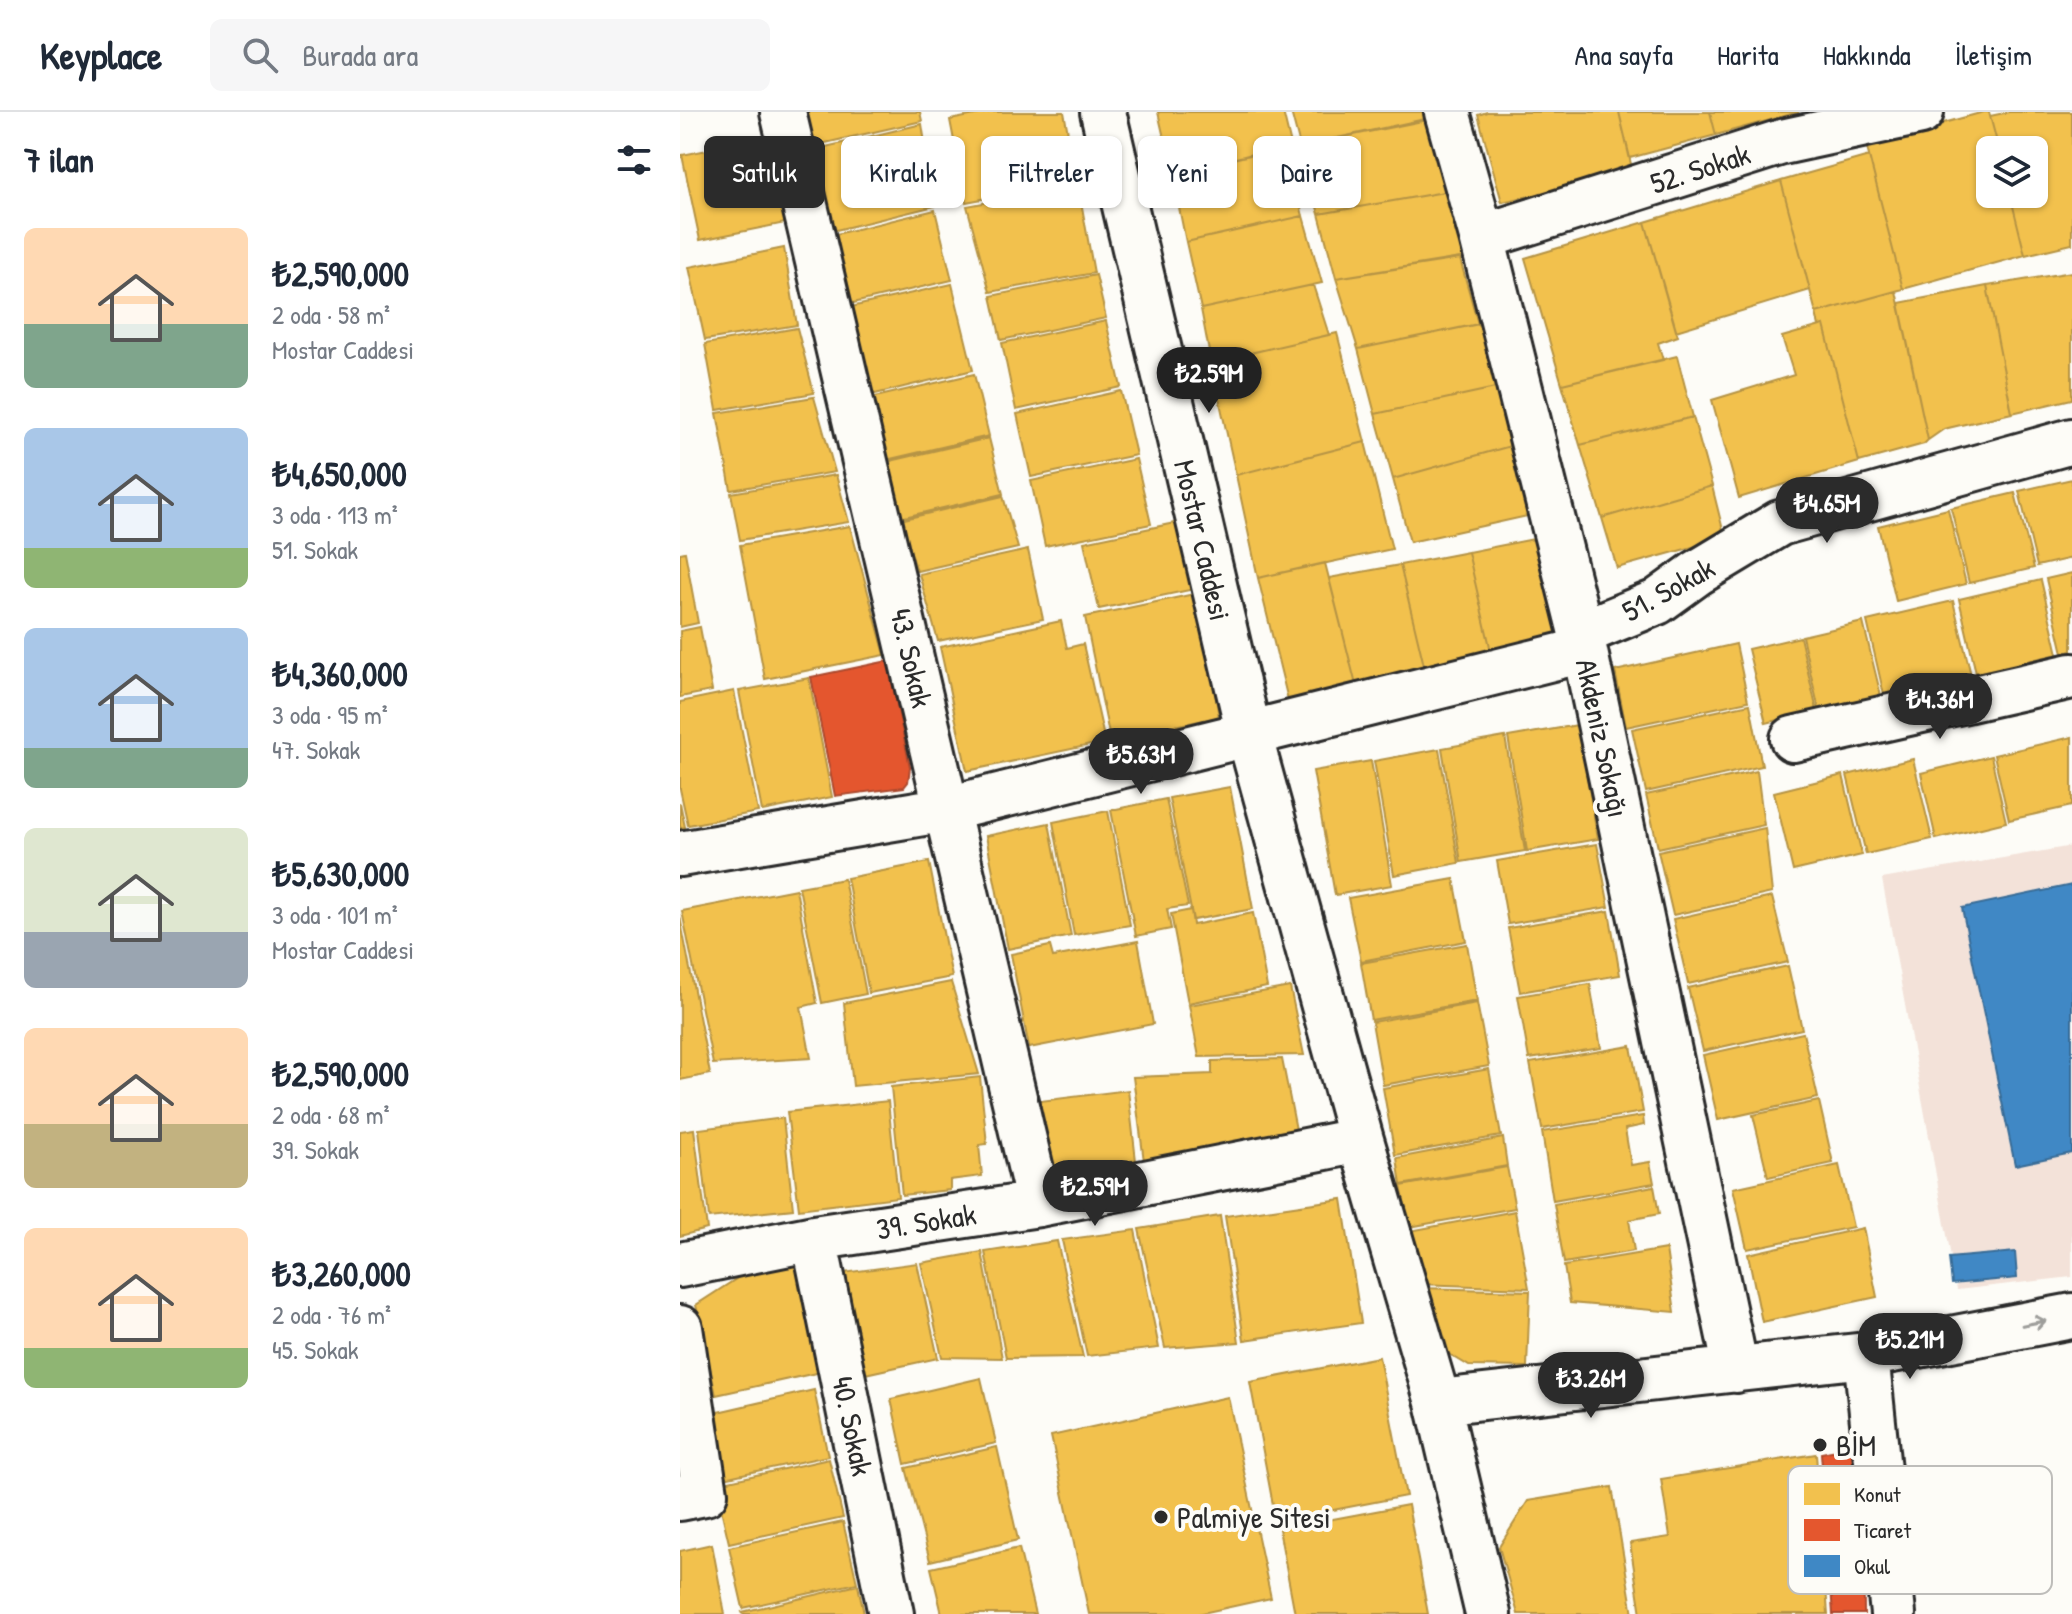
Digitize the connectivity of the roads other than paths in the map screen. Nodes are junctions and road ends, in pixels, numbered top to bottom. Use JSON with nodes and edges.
{"nodes":[{"id":1,"x":783,"y":112,"type":"edge"},
{"id":2,"x":1103,"y":112,"type":"edge"},
{"id":3,"x":1447,"y":112,"type":"edge"},
{"id":4,"x":1921,"y":112,"type":"edge"},
{"id":5,"x":1482,"y":237,"type":"junction"},
{"id":6,"x":2072,"y":441,"type":"edge"},
{"id":7,"x":1583,"y":642,"type":"junction"},
{"id":8,"x":2072,"y":676,"type":"edge"},
{"id":9,"x":1249,"y":734,"type":"junction"},
{"id":10,"x":1793,"y":739,"type":"dead end"},
{"id":11,"x":947,"y":809,"type":"junction"},
{"id":12,"x":680,"y":854,"type":"edge"},
{"id":13,"x":1361,"y":1140,"type":"junction"},
{"id":14,"x":1039,"y":1204,"type":"junction"},
{"id":15,"x":814,"y":1238,"type":"junction"},
{"id":16,"x":680,"y":1265,"type":"edge"},
{"id":17,"x":2072,"y":1316,"type":"edge"},
{"id":18,"x":680,"y":1328,"type":"edge"},
{"id":19,"x":1866,"y":1355,"type":"junction"},
{"id":20,"x":1736,"y":1370,"type":"junction"},
{"id":21,"x":1438,"y":1402,"type":"junction"},
{"id":22,"x":1878,"y":1466,"type":"edge"},
{"id":23,"x":680,"y":1498,"type":"edge"},
{"id":24,"x":1891,"y":1594,"type":"edge"},
{"id":25,"x":891,"y":1614,"type":"edge"},
{"id":26,"x":1488,"y":1614,"type":"edge"},
{"id":27,"x":1893,"y":1614,"type":"edge"}],
"edges":[{"from":1,"to":11,"type":"street","name":"43. Sokak"},
{"from":2,"to":9,"type":"street","name":"Mostar Caddesi"},
{"from":3,"to":5,"type":"street","name":"Akdeniz Sokağı"},
{"from":4,"to":5,"type":"street","name":"52. Sokak"},
{"from":5,"to":7,"type":"street","name":"Akdeniz Sokağı"},
{"from":6,"to":7,"type":"street","name":"51. Sokak"},
{"from":7,"to":9,"type":"street","name":"51. Sokak"},
{"from":7,"to":20,"type":"street","name":"Akdeniz Sokağı"},
{"from":8,"to":10,"type":"street"},
{"from":9,"to":11,"type":"street","name":"51. Sokak"},
{"from":9,"to":13,"type":"street","name":"Mostar Caddesi"},
{"from":11,"to":12,"type":"street","name":"51. Sokak"},
{"from":11,"to":14,"type":"street","name":"43. Sokak"},
{"from":13,"to":14,"type":"street","name":"39. Sokak"},
{"from":13,"to":21,"type":"street","name":"Mostar Caddesi"},
{"from":14,"to":15,"type":"street","name":"39. Sokak"},
{"from":15,"to":16,"type":"street","name":"39. Sokak"},
{"from":15,"to":25,"type":"street","name":"40. Sokak"},
{"from":19,"to":17,"type":"street","one_way":true},
{"from":18,"to":23,"type":"street"},
{"from":19,"to":20,"type":"street"},
{"from":19,"to":22,"type":"street"},
{"from":20,"to":21,"type":"street"},
{"from":21,"to":26,"type":"street","name":"Mostar Caddesi"},
{"from":24,"to":27,"type":"street"}]}
